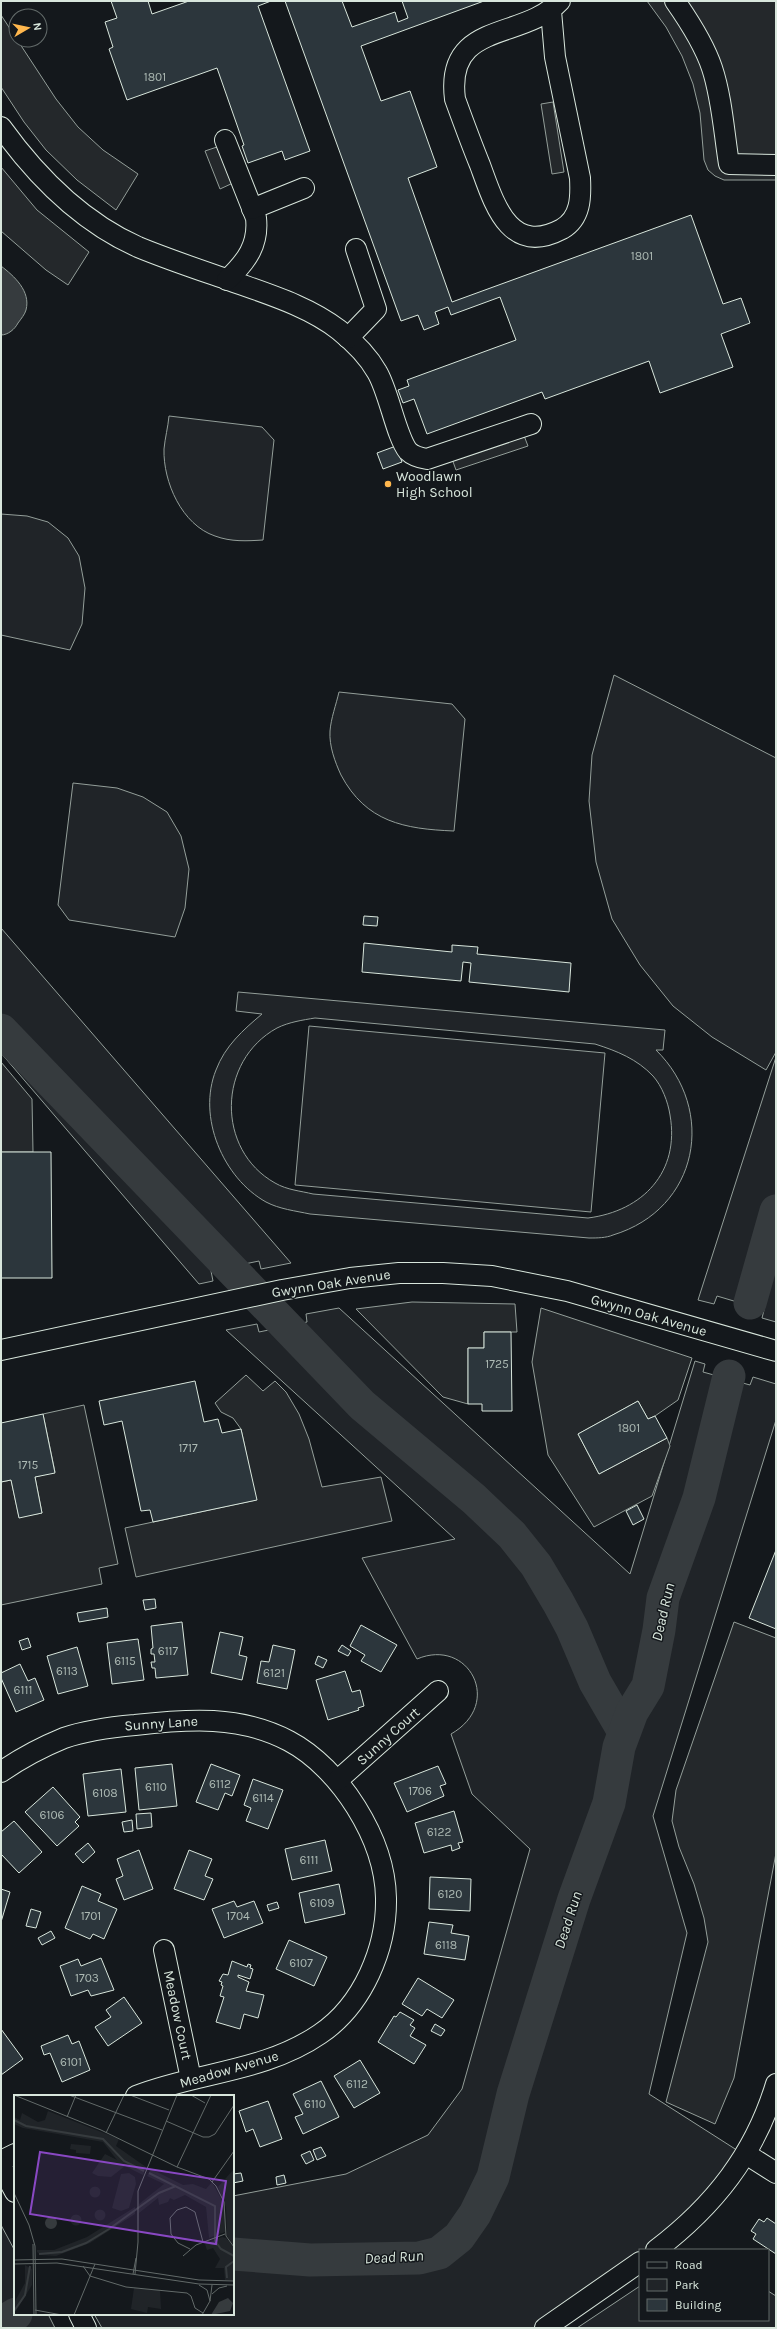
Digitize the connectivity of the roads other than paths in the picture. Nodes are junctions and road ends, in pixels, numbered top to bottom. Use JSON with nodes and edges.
{"nodes":[{"id":1,"x":675,"y":1,"type":"edge"},
{"id":2,"x":555,"y":6,"type":"edge"},
{"id":3,"x":1,"y":127,"type":"edge"},
{"id":4,"x":225,"y":140,"type":"dead end"},
{"id":5,"x":776,"y":165,"type":"edge"},
{"id":6,"x":304,"y":188,"type":"dead end"},
{"id":7,"x":252,"y":209,"type":"junction"},
{"id":8,"x":356,"y":249,"type":"dead end"},
{"id":9,"x":227,"y":280,"type":"junction"},
{"id":10,"x":348,"y":338,"type":"junction"},
{"id":11,"x":531,"y":424,"type":"dead end"},
{"id":12,"x":1,"y":1350,"type":"edge"},
{"id":13,"x":776,"y":1351,"type":"edge"},
{"id":14,"x":438,"y":1691,"type":"dead end"},
{"id":15,"x":1,"y":1772,"type":"edge"},
{"id":16,"x":338,"y":1780,"type":"junction"},
{"id":17,"x":164,"y":1950,"type":"dead end"},
{"id":18,"x":191,"y":2079,"type":"junction"},
{"id":19,"x":776,"y":2084,"type":"edge"},
{"id":20,"x":139,"y":2095,"type":"edge"},
{"id":21,"x":14,"y":2154,"type":"edge"},
{"id":22,"x":746,"y":2154,"type":"junction"},
{"id":23,"x":1,"y":2161,"type":"edge"},
{"id":24,"x":1,"y":2166,"type":"edge"},
{"id":25,"x":776,"y":2173,"type":"edge"},
{"id":26,"x":14,"y":2190,"type":"edge"},
{"id":27,"x":657,"y":2249,"type":"edge"},
{"id":28,"x":639,"y":2263,"type":"edge"},
{"id":29,"x":80,"y":2315,"type":"edge"},
{"id":30,"x":86,"y":2328,"type":"edge"},
{"id":31,"x":545,"y":2328,"type":"edge"}],
"edges":[{"from":1,"to":5,"type":"street"},
{"from":2,"to":2,"type":"street"},
{"from":3,"to":9,"type":"street"},
{"from":4,"to":7,"type":"street"},
{"from":6,"to":7,"type":"street"},
{"from":7,"to":9,"type":"street"},
{"from":8,"to":10,"type":"street"},
{"from":9,"to":10,"type":"street"},
{"from":10,"to":11,"type":"street"},
{"from":12,"to":13,"type":"street","name":"Gwynn Oak Avenue"},
{"from":14,"to":16,"type":"street","name":"Sunny Court"},
{"from":15,"to":16,"type":"street","name":"Sunny Lane"},
{"from":16,"to":18,"type":"street","name":"Meadow Avenue"},
{"from":17,"to":18,"type":"street","name":"Meadow Court"},
{"from":18,"to":20,"type":"street","name":"Meadow Avenue"},
{"from":19,"to":22,"type":"street"},
{"from":21,"to":23,"type":"street"},
{"from":22,"to":25,"type":"street"},
{"from":22,"to":27,"type":"street"},
{"from":24,"to":26,"type":"street"},
{"from":28,"to":31,"type":"street"},
{"from":29,"to":30,"type":"street"}]}
